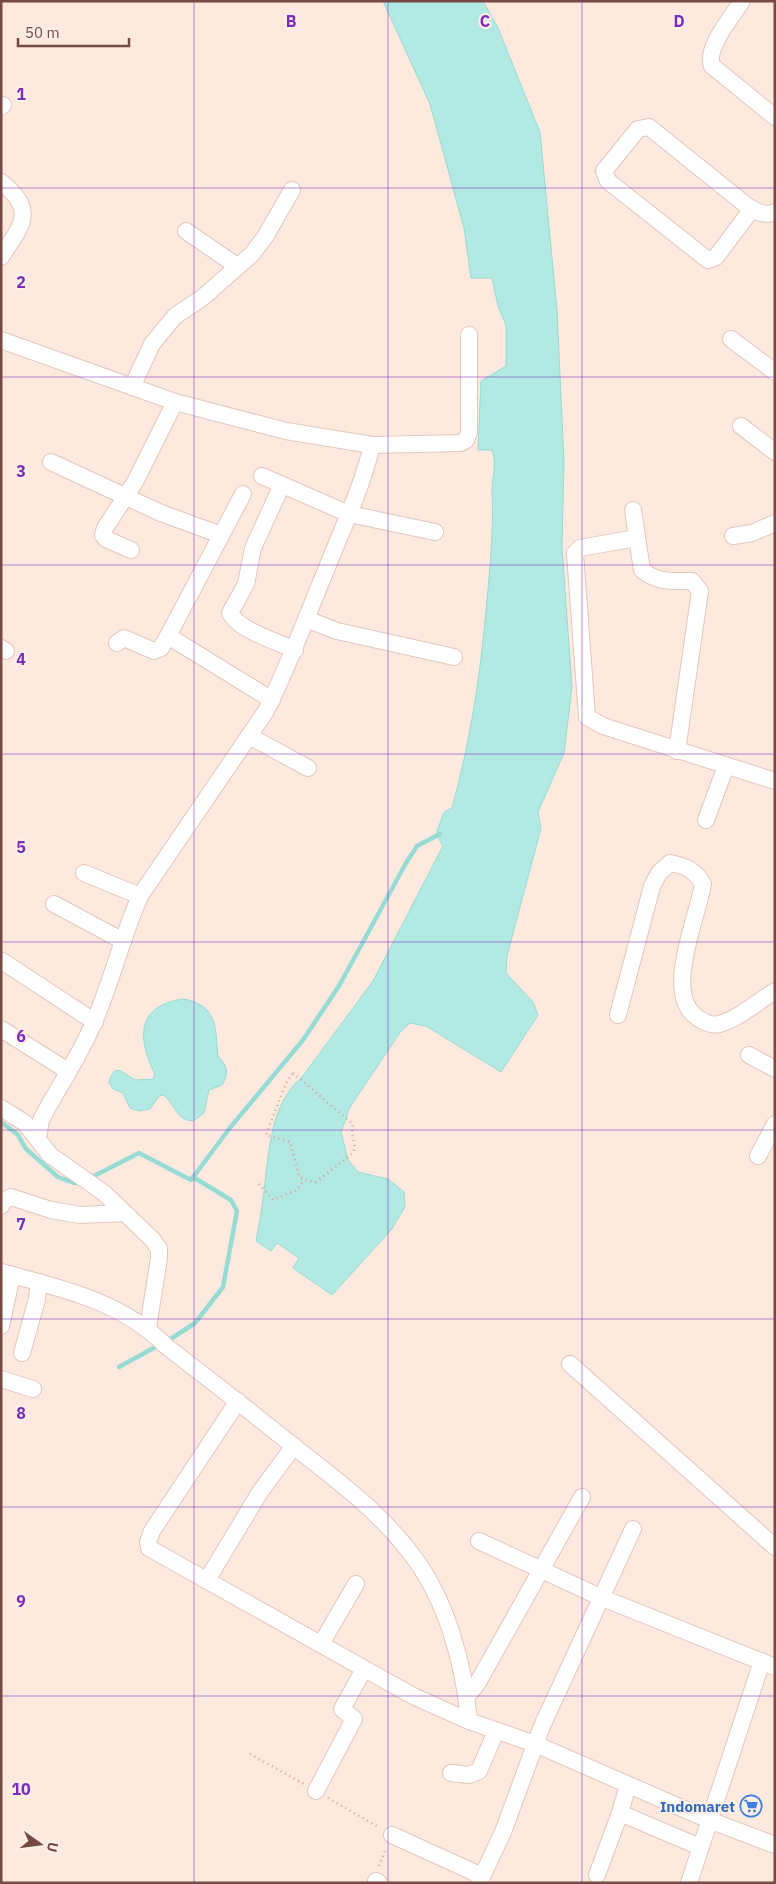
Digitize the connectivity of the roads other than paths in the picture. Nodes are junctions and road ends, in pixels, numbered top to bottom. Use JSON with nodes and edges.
{"nodes":[{"id":1,"x":742,"y":1,"type":"edge"},
{"id":2,"x":775,"y":117,"type":"edge"},
{"id":3,"x":1,"y":182,"type":"edge"},
{"id":4,"x":292,"y":190,"type":"dead end"},
{"id":5,"x":752,"y":209,"type":"junction"},
{"id":6,"x":775,"y":212,"type":"edge"},
{"id":7,"x":186,"y":232,"type":"dead end"},
{"id":8,"x":1,"y":256,"type":"edge"},
{"id":9,"x":236,"y":266,"type":"junction"},
{"id":10,"x":469,"y":335,"type":"dead end"},
{"id":11,"x":731,"y":339,"type":"dead end"},
{"id":12,"x":1,"y":340,"type":"edge"},
{"id":13,"x":775,"y":372,"type":"edge"},
{"id":14,"x":132,"y":387,"type":"junction"},
{"id":15,"x":175,"y":402,"type":"junction"},
{"id":16,"x":741,"y":426,"type":"dead end"},
{"id":17,"x":372,"y":445,"type":"junction"},
{"id":18,"x":775,"y":452,"type":"edge"},
{"id":19,"x":51,"y":462,"type":"dead end"},
{"id":20,"x":262,"y":476,"type":"dead end"},
{"id":21,"x":282,"y":487,"type":"junction"},
{"id":22,"x":244,"y":494,"type":"dead end"},
{"id":23,"x":125,"y":495,"type":"junction"},
{"id":24,"x":633,"y":510,"type":"dead end"},
{"id":25,"x":349,"y":514,"type":"junction"},
{"id":26,"x":775,"y":523,"type":"edge"},
{"id":27,"x":435,"y":532,"type":"dead end"},
{"id":28,"x":221,"y":535,"type":"junction"},
{"id":29,"x":733,"y":536,"type":"dead end"},
{"id":30,"x":636,"y":538,"type":"junction"},
{"id":31,"x":131,"y":550,"type":"dead end"},
{"id":32,"x":306,"y":619,"type":"junction"},
{"id":33,"x":168,"y":636,"type":"junction"},
{"id":34,"x":117,"y":643,"type":"dead end"},
{"id":35,"x":295,"y":650,"type":"junction"},
{"id":36,"x":454,"y":656,"type":"dead end"},
{"id":37,"x":272,"y":700,"type":"junction"},
{"id":38,"x":248,"y":736,"type":"junction"},
{"id":39,"x":677,"y":751,"type":"junction"},
{"id":40,"x":726,"y":766,"type":"junction"},
{"id":41,"x":308,"y":768,"type":"dead end"},
{"id":42,"x":775,"y":781,"type":"edge"},
{"id":43,"x":706,"y":820,"type":"dead end"},
{"id":44,"x":84,"y":872,"type":"dead end"},
{"id":45,"x":140,"y":896,"type":"junction"},
{"id":46,"x":54,"y":904,"type":"dead end"},
{"id":47,"x":123,"y":941,"type":"junction"},
{"id":48,"x":2,"y":961,"type":"edge"},
{"id":49,"x":775,"y":991,"type":"edge"},
{"id":50,"x":618,"y":1015,"type":"dead end"},
{"id":51,"x":95,"y":1022,"type":"junction"},
{"id":52,"x":1,"y":1029,"type":"edge"},
{"id":53,"x":749,"y":1055,"type":"dead end"},
{"id":54,"x":775,"y":1069,"type":"edge"},
{"id":55,"x":68,"y":1071,"type":"junction"},
{"id":56,"x":1,"y":1108,"type":"edge"},
{"id":57,"x":775,"y":1124,"type":"edge"},
{"id":58,"x":38,"y":1138,"type":"junction"},
{"id":59,"x":758,"y":1156,"type":"dead end"},
{"id":60,"x":1,"y":1206,"type":"edge"},
{"id":61,"x":124,"y":1213,"type":"junction"},
{"id":62,"x":6,"y":1274,"type":"edge"},
{"id":63,"x":39,"y":1282,"type":"junction"},
{"id":64,"x":1,"y":1326,"type":"edge"},
{"id":65,"x":148,"y":1328,"type":"junction"},
{"id":66,"x":22,"y":1354,"type":"dead end"},
{"id":67,"x":570,"y":1364,"type":"dead end"},
{"id":68,"x":1,"y":1379,"type":"edge"},
{"id":69,"x":33,"y":1389,"type":"dead end"},
{"id":70,"x":238,"y":1401,"type":"junction"},
{"id":71,"x":294,"y":1446,"type":"junction"},
{"id":72,"x":582,"y":1497,"type":"dead end"},
{"id":73,"x":633,"y":1529,"type":"dead end"},
{"id":74,"x":479,"y":1541,"type":"dead end"},
{"id":75,"x":775,"y":1547,"type":"edge"},
{"id":76,"x":540,"y":1570,"type":"junction"},
{"id":77,"x":207,"y":1580,"type":"junction"},
{"id":78,"x":356,"y":1584,"type":"dead end"},
{"id":79,"x":600,"y":1597,"type":"junction"},
{"id":80,"x":321,"y":1644,"type":"junction"},
{"id":81,"x":769,"y":1664,"type":"edge"},
{"id":82,"x":364,"y":1669,"type":"junction"},
{"id":83,"x":467,"y":1696,"type":"junction"},
{"id":84,"x":469,"y":1721,"type":"junction"},
{"id":85,"x":496,"y":1731,"type":"junction"},
{"id":86,"x":535,"y":1744,"type":"junction"},
{"id":87,"x":451,"y":1773,"type":"dead end"},
{"id":88,"x":628,"y":1785,"type":"junction"},
{"id":89,"x":316,"y":1791,"type":"road end"},
{"id":90,"x":620,"y":1813,"type":"junction"},
{"id":91,"x":709,"y":1820,"type":"junction"},
{"id":92,"x":392,"y":1835,"type":"road end"},
{"id":93,"x":775,"y":1845,"type":"edge"},
{"id":94,"x":700,"y":1847,"type":"junction"},
{"id":95,"x":597,"y":1875,"type":"dead end"},
{"id":96,"x":481,"y":1879,"type":"edge"},
{"id":97,"x":689,"y":1883,"type":"edge"}],
"edges":[{"from":1,"to":2,"type":"street"},
{"from":3,"to":8,"type":"street"},
{"from":4,"to":9,"type":"street"},
{"from":5,"to":5,"type":"street"},
{"from":5,"to":6,"type":"street"},
{"from":7,"to":9,"type":"street"},
{"from":9,"to":14,"type":"street"},
{"from":10,"to":17,"type":"street"},
{"from":11,"to":13,"type":"street"},
{"from":12,"to":14,"type":"street"},
{"from":14,"to":15,"type":"street"},
{"from":15,"to":17,"type":"street"},
{"from":15,"to":23,"type":"street"},
{"from":16,"to":18,"type":"street"},
{"from":17,"to":25,"type":"street"},
{"from":19,"to":23,"type":"street"},
{"from":20,"to":21,"type":"street"},
{"from":21,"to":25,"type":"street"},
{"from":21,"to":35,"type":"street"},
{"from":22,"to":28,"type":"street"},
{"from":23,"to":28,"type":"street"},
{"from":23,"to":31,"type":"street"},
{"from":24,"to":30,"type":"street"},
{"from":25,"to":27,"type":"street"},
{"from":25,"to":32,"type":"street"},
{"from":26,"to":29,"type":"street"},
{"from":28,"to":33,"type":"street"},
{"from":30,"to":39,"type":"street"},
{"from":30,"to":39,"type":"street"},
{"from":32,"to":35,"type":"street"},
{"from":32,"to":36,"type":"street"},
{"from":33,"to":34,"type":"street"},
{"from":33,"to":37,"type":"street"},
{"from":35,"to":37,"type":"street"},
{"from":37,"to":38,"type":"street"},
{"from":38,"to":41,"type":"street"},
{"from":38,"to":45,"type":"street"},
{"from":39,"to":40,"type":"street"},
{"from":40,"to":42,"type":"street"},
{"from":40,"to":43,"type":"street"},
{"from":44,"to":45,"type":"street"},
{"from":45,"to":47,"type":"street"},
{"from":46,"to":47,"type":"street"},
{"from":47,"to":51,"type":"street"},
{"from":48,"to":51,"type":"street"},
{"from":49,"to":50,"type":"street"},
{"from":51,"to":55,"type":"street"},
{"from":52,"to":55,"type":"street"},
{"from":53,"to":54,"type":"street"},
{"from":55,"to":58,"type":"street"},
{"from":56,"to":58,"type":"street"},
{"from":57,"to":59,"type":"street"},
{"from":58,"to":61,"type":"street"},
{"from":60,"to":61,"type":"street"},
{"from":61,"to":65,"type":"street"},
{"from":62,"to":63,"type":"street"},
{"from":62,"to":64,"type":"street"},
{"from":63,"to":65,"type":"street"},
{"from":63,"to":66,"type":"street"},
{"from":65,"to":70,"type":"street"},
{"from":67,"to":75,"type":"street"},
{"from":68,"to":69,"type":"street"},
{"from":70,"to":71,"type":"street"},
{"from":70,"to":77,"type":"street"},
{"from":71,"to":77,"type":"street"},
{"from":71,"to":83,"type":"street"},
{"from":72,"to":76,"type":"street"},
{"from":73,"to":79,"type":"street"},
{"from":74,"to":76,"type":"street"},
{"from":76,"to":79,"type":"street"},
{"from":76,"to":83,"type":"street"},
{"from":77,"to":80,"type":"street"},
{"from":78,"to":80,"type":"street"},
{"from":79,"to":81,"type":"street"},
{"from":79,"to":86,"type":"street"},
{"from":80,"to":82,"type":"street"},
{"from":81,"to":91,"type":"street"},
{"from":82,"to":84,"type":"street"},
{"from":82,"to":89,"type":"street"},
{"from":83,"to":84,"type":"street"},
{"from":84,"to":85,"type":"street"},
{"from":85,"to":86,"type":"street"},
{"from":85,"to":87,"type":"street"},
{"from":86,"to":88,"type":"street"},
{"from":86,"to":96,"type":"street"},
{"from":88,"to":90,"type":"street"},
{"from":88,"to":91,"type":"street"},
{"from":90,"to":94,"type":"street"},
{"from":90,"to":95,"type":"street"},
{"from":91,"to":93,"type":"street"},
{"from":91,"to":94,"type":"street"},
{"from":92,"to":96,"type":"street"},
{"from":94,"to":97,"type":"street"}]}
